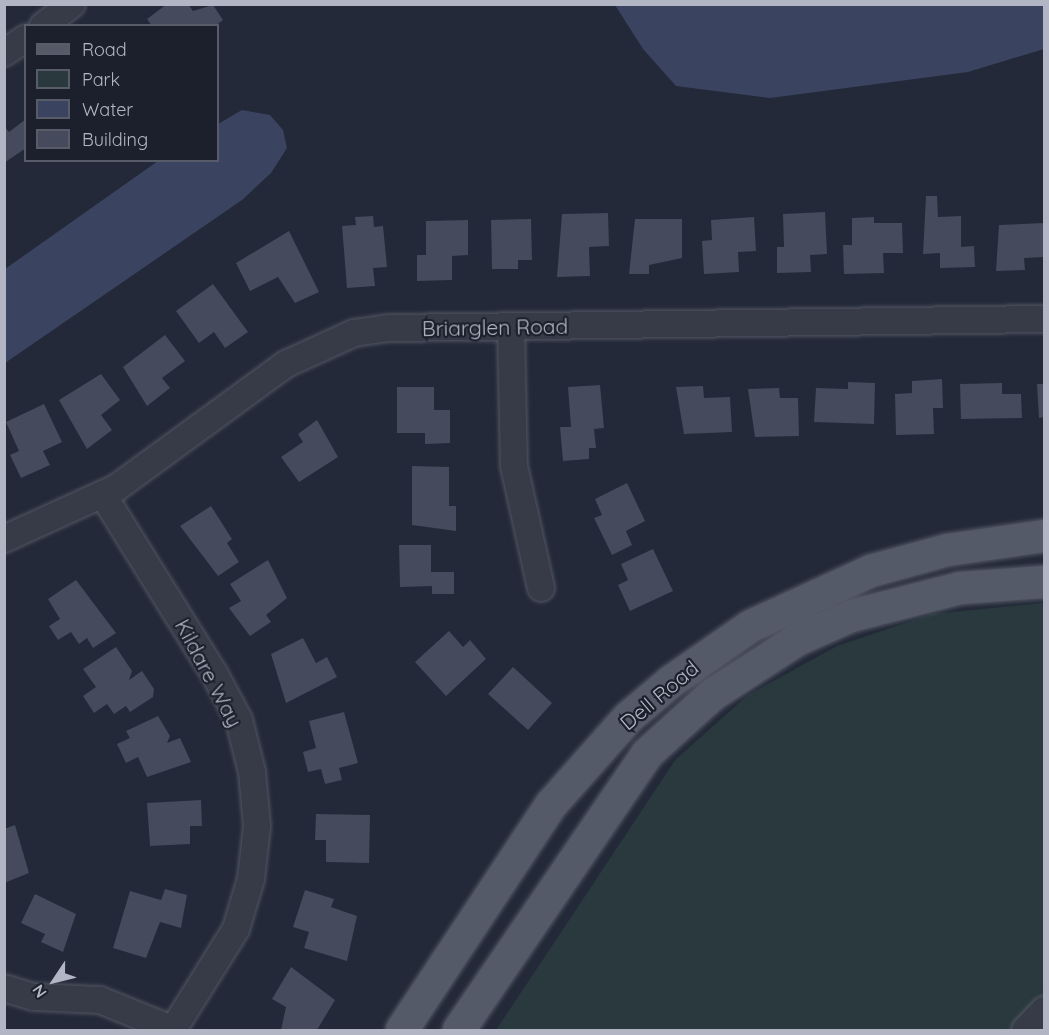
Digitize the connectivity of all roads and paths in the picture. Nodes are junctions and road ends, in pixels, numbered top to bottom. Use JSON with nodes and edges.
{"nodes":[{"id":1,"x":72,"y":4,"type":"edge"},
{"id":2,"x":46,"y":24,"type":"edge"},
{"id":3,"x":24,"y":39,"type":"edge"},
{"id":4,"x":4,"y":53,"type":"edge"},
{"id":5,"x":1044,"y":319,"type":"edge"},
{"id":6,"x":511,"y":327,"type":"junction"},
{"id":7,"x":103,"y":495,"type":"junction"},
{"id":8,"x":1044,"y":536,"type":"edge"},
{"id":9,"x":4,"y":538,"type":"edge"},
{"id":10,"x":1044,"y":582,"type":"edge"},
{"id":11,"x":541,"y":588,"type":"dead end"},
{"id":12,"x":4,"y":988,"type":"edge"},
{"id":13,"x":1044,"y":1010,"type":"edge"},
{"id":14,"x":173,"y":1030,"type":"edge"},
{"id":15,"x":402,"y":1030,"type":"edge"},
{"id":16,"x":459,"y":1030,"type":"edge"},
{"id":17,"x":1025,"y":1030,"type":"edge"}],
"edges":[{"from":1,"to":2,"type":"street"},
{"from":3,"to":4,"type":"street"},
{"from":5,"to":6,"type":"street","name":"Briarglen Road"},
{"from":6,"to":7,"type":"street","name":"Briarglen Road"},
{"from":6,"to":11,"type":"street"},
{"from":7,"to":9,"type":"street","name":"Briarglen Road"},
{"from":7,"to":14,"type":"street","name":"Kildare Way"},
{"from":8,"to":15,"type":"main road","name":"Dell Road"},
{"from":10,"to":16,"type":"main road","name":"Dell Road"},
{"from":12,"to":14,"type":"street"},
{"from":13,"to":17,"type":"street"}]}
